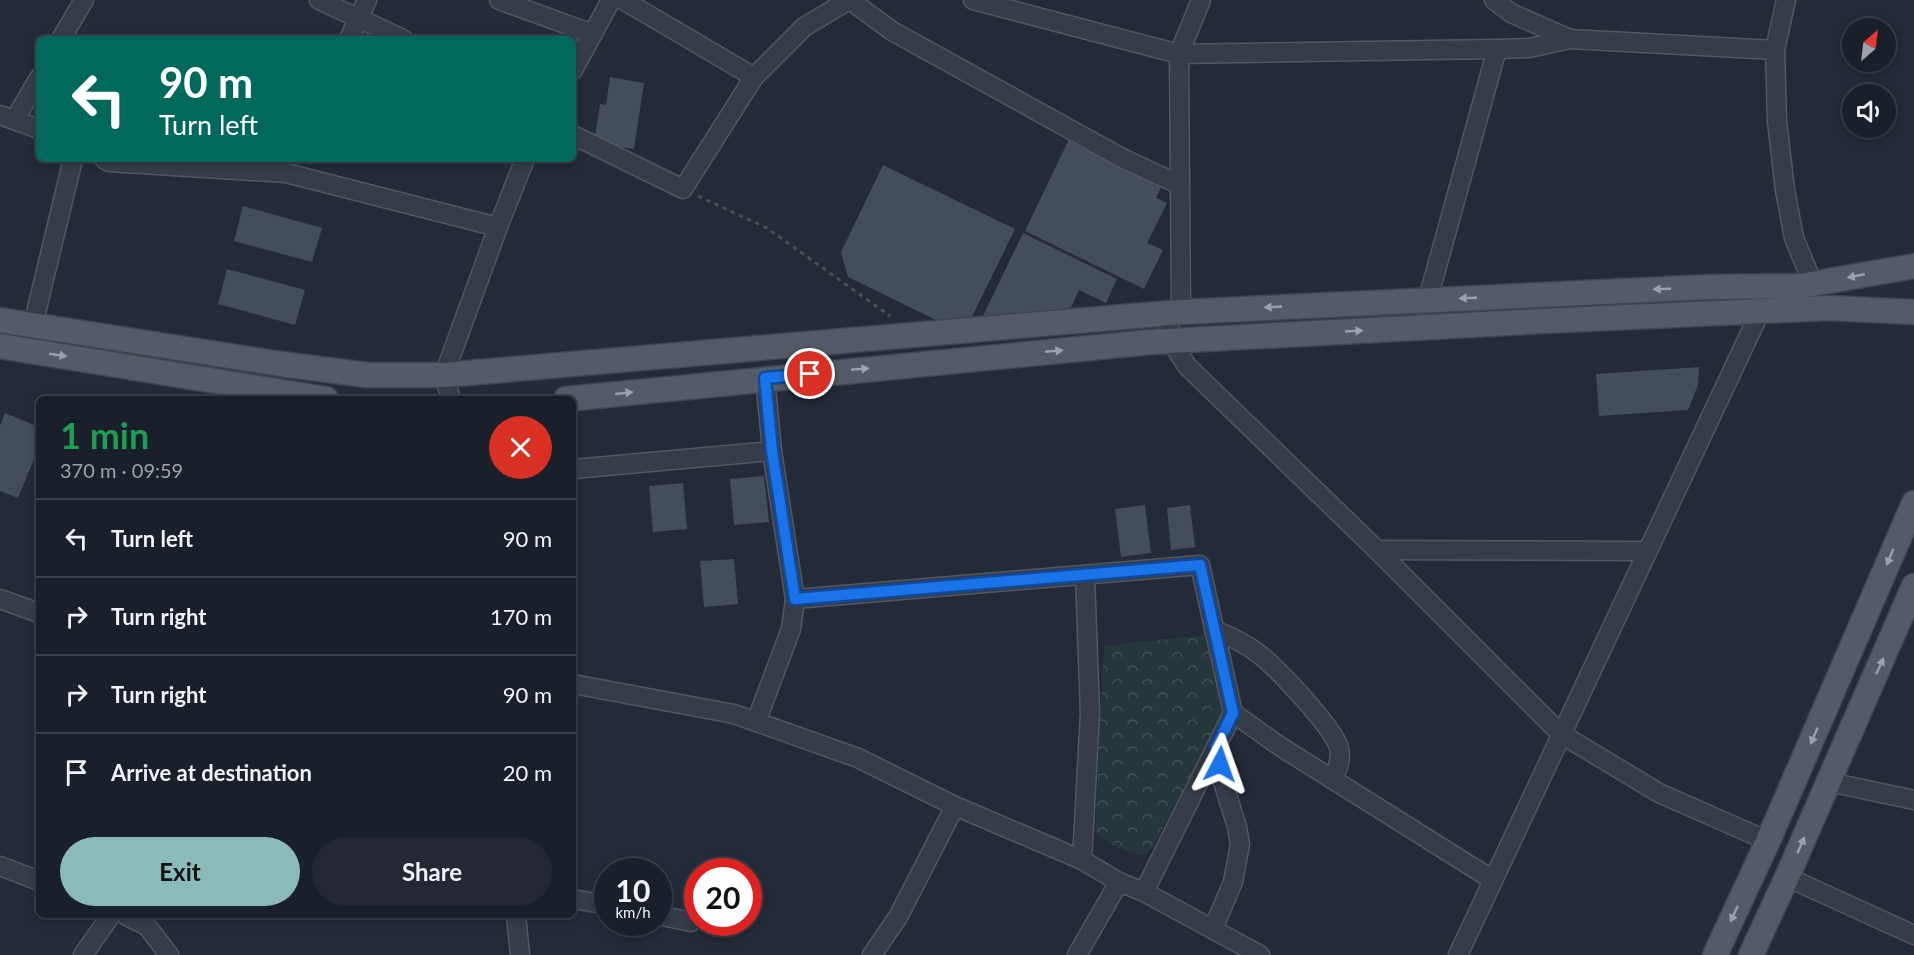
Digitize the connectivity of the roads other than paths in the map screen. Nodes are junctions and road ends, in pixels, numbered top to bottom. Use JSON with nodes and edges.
{"nodes":[{"id":1,"x":84,"y":0,"type":"edge"},
{"id":2,"x":319,"y":0,"type":"edge"},
{"id":3,"x":366,"y":0,"type":"edge"},
{"id":4,"x":500,"y":0,"type":"edge"},
{"id":5,"x":611,"y":0,"type":"edge"},
{"id":6,"x":623,"y":0,"type":"edge"},
{"id":7,"x":849,"y":0,"type":"edge"},
{"id":8,"x":973,"y":0,"type":"edge"},
{"id":9,"x":1202,"y":0,"type":"edge"},
{"id":10,"x":1494,"y":0,"type":"edge"},
{"id":11,"x":1786,"y":0,"type":"edge"},
{"id":12,"x":358,"y":18,"type":"junction"},
{"id":13,"x":593,"y":34,"type":"junction"},
{"id":14,"x":63,"y":36,"type":"edge"},
{"id":15,"x":350,"y":36,"type":"edge"},
{"id":16,"x":397,"y":36,"type":"edge"},
{"id":17,"x":1570,"y":39,"type":"junction"},
{"id":18,"x":1497,"y":49,"type":"junction"},
{"id":19,"x":1775,"y":50,"type":"junction"},
{"id":20,"x":1179,"y":54,"type":"junction"},
{"id":21,"x":576,"y":65,"type":"edge"},
{"id":22,"x":754,"y":77,"type":"junction"},
{"id":23,"x":36,"y":82,"type":"edge"},
{"id":24,"x":8,"y":117,"type":"edge"},
{"id":25,"x":36,"y":128,"type":"edge"},
{"id":26,"x":576,"y":136,"type":"edge"},
{"id":27,"x":72,"y":162,"type":"edge"},
{"id":28,"x":109,"y":162,"type":"edge"},
{"id":29,"x":524,"y":162,"type":"edge"},
{"id":30,"x":290,"y":166,"type":"edge"},
{"id":31,"x":1180,"y":185,"type":"junction"},
{"id":32,"x":498,"y":227,"type":"junction"},
{"id":33,"x":1914,"y":266,"type":"edge"},
{"id":34,"x":1813,"y":284,"type":"junction"},
{"id":35,"x":1428,"y":299,"type":"junction"},
{"id":36,"x":1760,"y":312,"type":"junction"},
{"id":37,"x":1914,"y":312,"type":"edge"},
{"id":38,"x":1174,"y":313,"type":"junction"},
{"id":39,"x":0,"y":320,"type":"edge"},
{"id":40,"x":33,"y":325,"type":"junction"},
{"id":41,"x":1171,"y":341,"type":"junction"},
{"id":42,"x":0,"y":346,"type":"edge"},
{"id":43,"x":444,"y":375,"type":"junction"},
{"id":44,"x":765,"y":378,"type":"junction"},
{"id":45,"x":242,"y":392,"type":"edge"},
{"id":46,"x":290,"y":396,"type":"edge"},
{"id":47,"x":450,"y":396,"type":"edge"},
{"id":48,"x":576,"y":398,"type":"edge"},
{"id":49,"x":772,"y":451,"type":"junction"},
{"id":50,"x":576,"y":469,"type":"edge"},
{"id":51,"x":1914,"y":503,"type":"edge"},
{"id":52,"x":1377,"y":550,"type":"junction"},
{"id":53,"x":1647,"y":551,"type":"junction"},
{"id":54,"x":1085,"y":575,"type":"junction"},
{"id":55,"x":1914,"y":586,"type":"edge"},
{"id":56,"x":0,"y":599,"type":"edge"},
{"id":57,"x":795,"y":599,"type":"junction"},
{"id":58,"x":1909,"y":610,"type":"edge"},
{"id":59,"x":36,"y":612,"type":"edge"},
{"id":60,"x":1214,"y":630,"type":"junction"},
{"id":61,"x":576,"y":685,"type":"edge"},
{"id":62,"x":1233,"y":713,"type":"junction"},
{"id":63,"x":756,"y":722,"type":"junction"},
{"id":64,"x":1561,"y":734,"type":"junction"},
{"id":65,"x":1216,"y":747,"type":"junction"},
{"id":66,"x":1334,"y":779,"type":"junction"},
{"id":67,"x":1829,"y":782,"type":"junction"},
{"id":68,"x":1914,"y":800,"type":"edge"},
{"id":69,"x":955,"y":806,"type":"junction"},
{"id":70,"x":1768,"y":841,"type":"junction"},
{"id":71,"x":1082,"y":860,"type":"junction"},
{"id":72,"x":0,"y":866,"type":"edge"},
{"id":73,"x":1787,"y":877,"type":"junction"},
{"id":74,"x":36,"y":880,"type":"edge"},
{"id":75,"x":1494,"y":880,"type":"junction"},
{"id":76,"x":1119,"y":882,"type":"junction"},
{"id":77,"x":1144,"y":892,"type":"junction"},
{"id":78,"x":576,"y":900,"type":"edge"},
{"id":79,"x":594,"y":903,"type":"edge"},
{"id":80,"x":109,"y":918,"type":"edge"},
{"id":81,"x":131,"y":918,"type":"edge"},
{"id":82,"x":516,"y":918,"type":"edge"},
{"id":83,"x":1213,"y":929,"type":"junction"},
{"id":84,"x":1914,"y":935,"type":"edge"},
{"id":85,"x":83,"y":955,"type":"edge"},
{"id":86,"x":169,"y":955,"type":"edge"},
{"id":87,"x":520,"y":955,"type":"edge"},
{"id":88,"x":872,"y":955,"type":"edge"},
{"id":89,"x":1077,"y":955,"type":"edge"},
{"id":90,"x":1260,"y":955,"type":"edge"},
{"id":91,"x":1458,"y":955,"type":"edge"},
{"id":92,"x":1715,"y":955,"type":"edge"},
{"id":93,"x":1751,"y":955,"type":"edge"}],
"edges":[{"from":1,"to":14,"type":"street"},
{"from":2,"to":12,"type":"street"},
{"from":3,"to":12,"type":"street"},
{"from":4,"to":13,"type":"street"},
{"from":5,"to":13,"type":"street"},
{"from":6,"to":22,"type":"street"},
{"from":7,"to":22,"type":"street"},
{"from":7,"to":31,"type":"street"},
{"from":8,"to":20,"type":"street"},
{"from":9,"to":20,"type":"street"},
{"from":10,"to":17,"type":"street"},
{"from":11,"to":19,"type":"street"},
{"from":12,"to":15,"type":"street"},
{"from":12,"to":16,"type":"street"},
{"from":13,"to":21,"type":"street"},
{"from":17,"to":18,"type":"street"},
{"from":17,"to":19,"type":"street"},
{"from":18,"to":20,"type":"street"},
{"from":18,"to":35,"type":"street"},
{"from":19,"to":34,"type":"street"},
{"from":20,"to":31,"type":"street"},
{"from":22,"to":26,"type":"street"},
{"from":23,"to":24,"type":"street"},
{"from":24,"to":25,"type":"street"},
{"from":27,"to":40,"type":"street"},
{"from":28,"to":30,"type":"street"},
{"from":29,"to":32,"type":"street"},
{"from":30,"to":32,"type":"street"},
{"from":31,"to":38,"type":"street"},
{"from":32,"to":43,"type":"street"},
{"from":33,"to":34,"type":"main road","one_way":true},
{"from":34,"to":35,"type":"main road","one_way":true},
{"from":35,"to":38,"type":"main road","one_way":true},
{"from":36,"to":37,"type":"main road"},
{"from":41,"to":36,"type":"main road","one_way":true},
{"from":36,"to":53,"type":"street"},
{"from":38,"to":41,"type":"street"},
{"from":38,"to":43,"type":"main road"},
{"from":39,"to":40,"type":"main road"},
{"from":40,"to":43,"type":"main road"},
{"from":44,"to":41,"type":"main road","one_way":true},
{"from":41,"to":52,"type":"street"},
{"from":42,"to":45,"type":"main road","one_way":true},
{"from":43,"to":47,"type":"street"},
{"from":48,"to":44,"type":"main road","one_way":true},
{"from":44,"to":49,"type":"street"},
{"from":45,"to":46,"type":"main road"},
{"from":49,"to":50,"type":"street"},
{"from":49,"to":57,"type":"street"},
{"from":51,"to":70,"type":"main road","one_way":true},
{"from":52,"to":53,"type":"street"},
{"from":52,"to":64,"type":"street"},
{"from":53,"to":64,"type":"street"},
{"from":54,"to":57,"type":"street"},
{"from":54,"to":60,"type":"street"},
{"from":54,"to":71,"type":"street"},
{"from":55,"to":58,"type":"main road"},
{"from":56,"to":59,"type":"street"},
{"from":57,"to":63,"type":"street"},
{"from":67,"to":58,"type":"main road","one_way":true},
{"from":60,"to":62,"type":"street"},
{"from":60,"to":66,"type":"street"},
{"from":61,"to":63,"type":"street"},
{"from":62,"to":65,"type":"street"},
{"from":62,"to":66,"type":"street"},
{"from":63,"to":69,"type":"street"},
{"from":64,"to":70,"type":"street"},
{"from":64,"to":75,"type":"street"},
{"from":65,"to":77,"type":"street"},
{"from":65,"to":83,"type":"street"},
{"from":66,"to":75,"type":"street"},
{"from":67,"to":68,"type":"street"},
{"from":73,"to":67,"type":"main road","one_way":true},
{"from":69,"to":71,"type":"street"},
{"from":69,"to":88,"type":"street"},
{"from":70,"to":92,"type":"main road","one_way":true},
{"from":71,"to":76,"type":"street"},
{"from":72,"to":74,"type":"street"},
{"from":73,"to":84,"type":"street"},
{"from":73,"to":93,"type":"main road"},
{"from":75,"to":91,"type":"street"},
{"from":76,"to":77,"type":"street"},
{"from":76,"to":89,"type":"street"},
{"from":77,"to":83,"type":"street"},
{"from":78,"to":79,"type":"street"},
{"from":80,"to":85,"type":"street"},
{"from":81,"to":86,"type":"street"},
{"from":82,"to":87,"type":"street"},
{"from":83,"to":90,"type":"street"}]}
